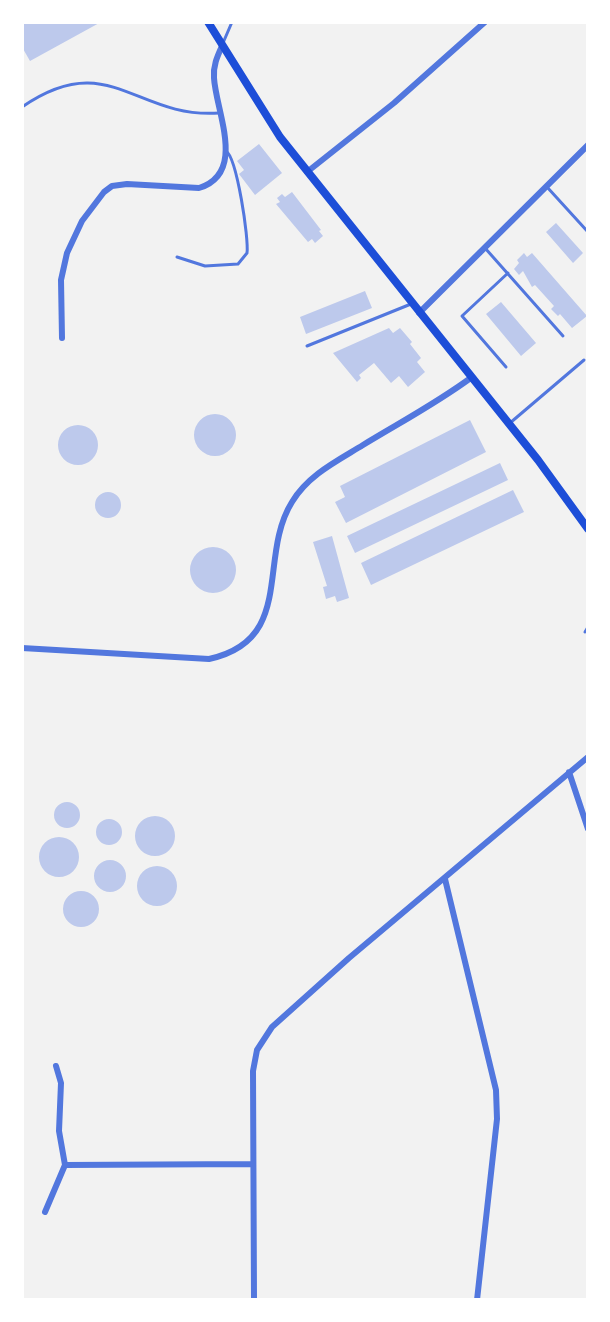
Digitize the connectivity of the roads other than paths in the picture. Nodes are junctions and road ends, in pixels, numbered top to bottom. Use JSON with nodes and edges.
{"nodes":[{"id":1,"x":208,"y":22,"type":"edge"},
{"id":2,"x":232,"y":22,"type":"edge"},
{"id":3,"x":485,"y":22,"type":"edge"},
{"id":4,"x":222,"y":46,"type":"junction"},
{"id":5,"x":22,"y":107,"type":"edge"},
{"id":6,"x":220,"y":113,"type":"junction"},
{"id":7,"x":588,"y":145,"type":"edge"},
{"id":8,"x":226,"y":150,"type":"junction"},
{"id":9,"x":307,"y":172,"type":"junction"},
{"id":10,"x":545,"y":186,"type":"junction"},
{"id":11,"x":588,"y":232,"type":"edge"},
{"id":12,"x":485,"y":248,"type":"junction"},
{"id":13,"x":177,"y":257,"type":"dead end"},
{"id":14,"x":507,"y":273,"type":"junction"},
{"id":15,"x":412,"y":303,"type":"junction"},
{"id":16,"x":419,"y":313,"type":"junction"},
{"id":17,"x":563,"y":336,"type":"dead end"},
{"id":18,"x":62,"y":338,"type":"dead end"},
{"id":19,"x":307,"y":346,"type":"dead end"},
{"id":20,"x":584,"y":360,"type":"dead end"},
{"id":21,"x":506,"y":367,"type":"dead end"},
{"id":22,"x":472,"y":377,"type":"junction"},
{"id":23,"x":509,"y":424,"type":"junction"},
{"id":24,"x":588,"y":529,"type":"edge"},
{"id":25,"x":588,"y":627,"type":"edge"},
{"id":26,"x":585,"y":632,"type":"dead end"},
{"id":27,"x":22,"y":648,"type":"edge"},
{"id":28,"x":588,"y":757,"type":"edge"},
{"id":29,"x":569,"y":772,"type":"junction"},
{"id":30,"x":588,"y":829,"type":"edge"},
{"id":31,"x":445,"y":879,"type":"junction"},
{"id":32,"x":56,"y":1066,"type":"dead end"},
{"id":33,"x":253,"y":1164,"type":"junction"},
{"id":34,"x":65,"y":1165,"type":"junction"},
{"id":35,"x":45,"y":1212,"type":"dead end"},
{"id":36,"x":254,"y":1299,"type":"edge"},
{"id":37,"x":477,"y":1299,"type":"edge"}],
"edges":[{"from":1,"to":4,"type":"main road"},
{"from":2,"to":4,"type":"lane"},
{"from":3,"to":9,"type":"street"},
{"from":4,"to":6,"type":"street"},
{"from":4,"to":9,"type":"main road"},
{"from":5,"to":6,"type":"lane"},
{"from":6,"to":8,"type":"street"},
{"from":7,"to":10,"type":"street"},
{"from":8,"to":13,"type":"lane"},
{"from":8,"to":18,"type":"street"},
{"from":9,"to":15,"type":"main road"},
{"from":10,"to":11,"type":"lane"},
{"from":10,"to":12,"type":"street"},
{"from":12,"to":14,"type":"lane"},
{"from":12,"to":16,"type":"street"},
{"from":14,"to":17,"type":"lane"},
{"from":14,"to":21,"type":"lane"},
{"from":15,"to":16,"type":"main road"},
{"from":15,"to":19,"type":"lane"},
{"from":16,"to":22,"type":"main road"},
{"from":20,"to":23,"type":"lane"},
{"from":22,"to":23,"type":"main road"},
{"from":22,"to":27,"type":"street"},
{"from":23,"to":24,"type":"main road"},
{"from":25,"to":26,"type":"lane"},
{"from":28,"to":29,"type":"street"},
{"from":29,"to":30,"type":"street"},
{"from":29,"to":31,"type":"street"},
{"from":31,"to":33,"type":"street"},
{"from":31,"to":37,"type":"street"},
{"from":32,"to":34,"type":"street"},
{"from":33,"to":34,"type":"street"},
{"from":33,"to":36,"type":"street"},
{"from":34,"to":35,"type":"street"}]}
